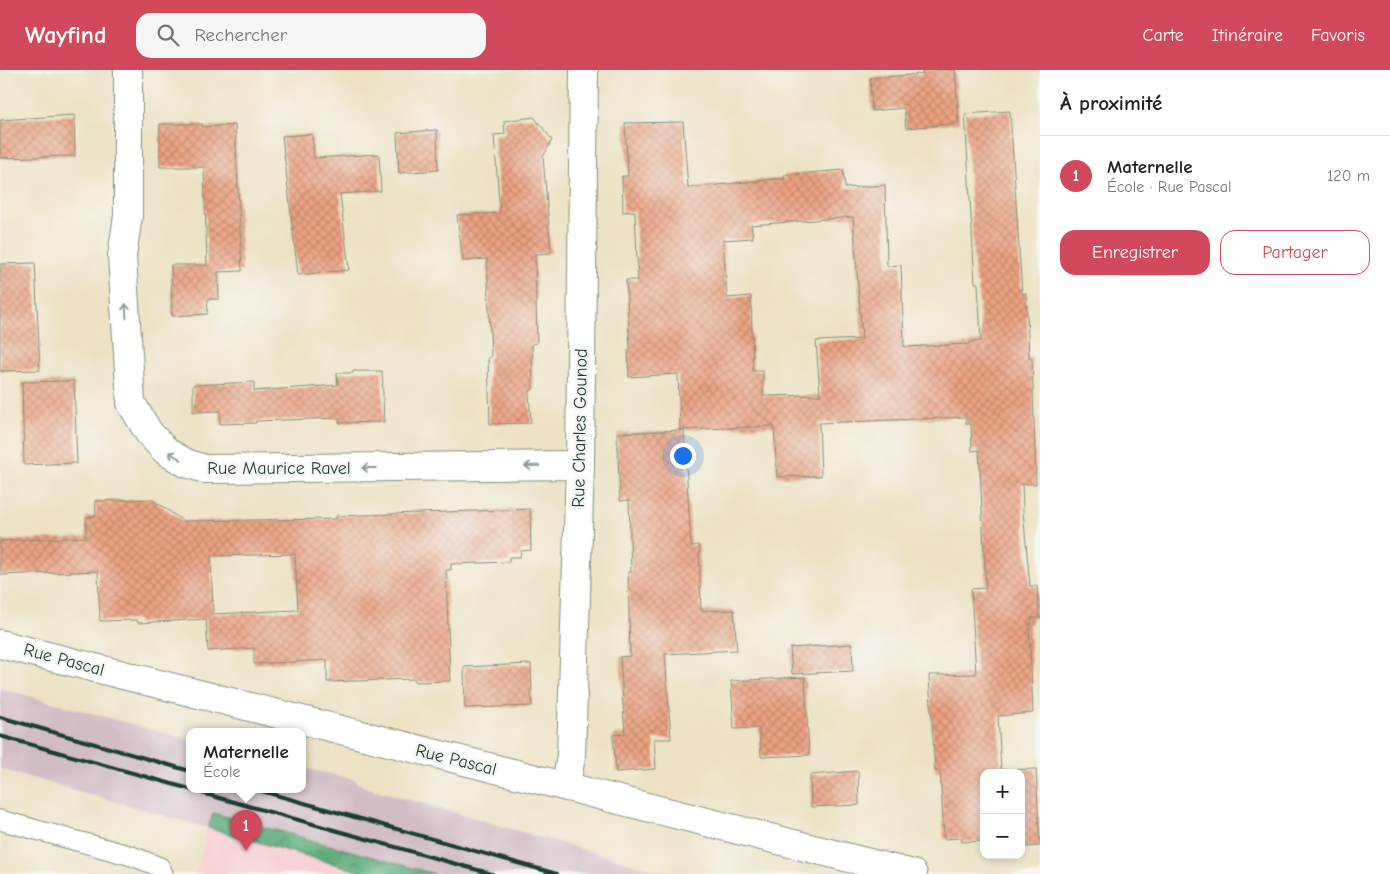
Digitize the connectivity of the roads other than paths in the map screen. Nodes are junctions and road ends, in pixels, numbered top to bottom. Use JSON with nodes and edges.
{"nodes":[{"id":1,"x":128,"y":70,"type":"edge"},
{"id":2,"x":584,"y":70,"type":"edge"},
{"id":3,"x":580,"y":465,"type":"junction"},
{"id":4,"x":0,"y":644,"type":"edge"},
{"id":5,"x":566,"y":786,"type":"junction"},
{"id":6,"x":0,"y":820,"type":"edge"},
{"id":7,"x":163,"y":874,"type":"edge"},
{"id":8,"x":913,"y":874,"type":"edge"}],
"edges":[{"from":3,"to":1,"type":"street","name":"Rue Maurice Ravel","one_way":true},
{"from":2,"to":3,"type":"street","name":"Rue Charles Gounod"},
{"from":3,"to":5,"type":"street","name":"Rue Charles Gounod"},
{"from":4,"to":5,"type":"street","name":"Rue Pascal"},
{"from":5,"to":8,"type":"street","name":"Rue Pascal"},
{"from":6,"to":7,"type":"lane"}]}
